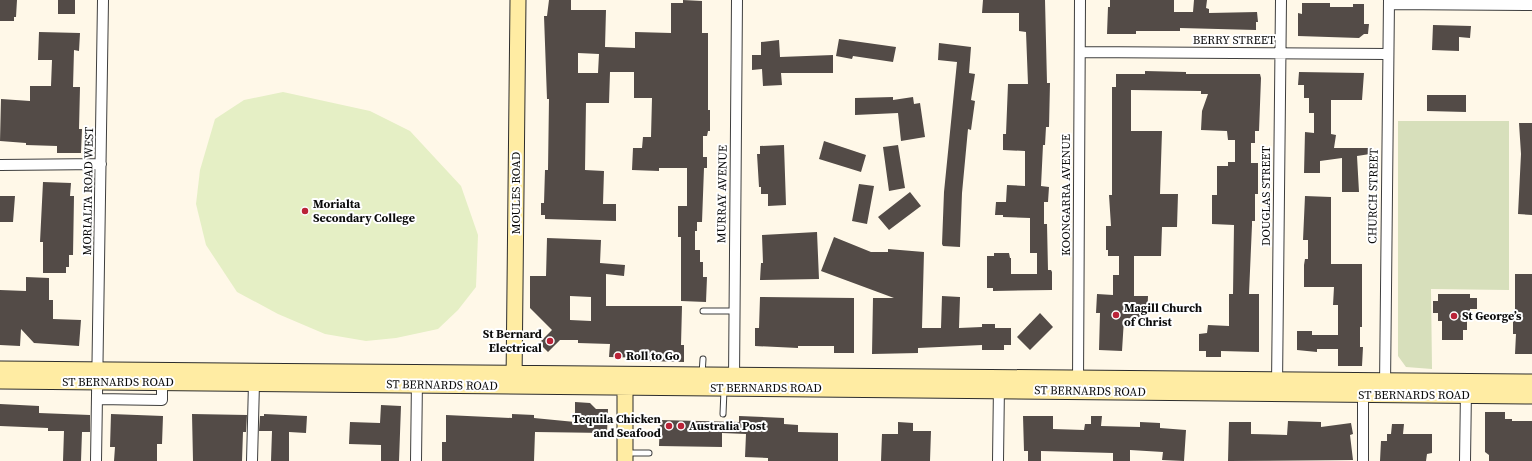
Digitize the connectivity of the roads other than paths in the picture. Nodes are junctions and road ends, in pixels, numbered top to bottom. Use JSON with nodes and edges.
{"nodes":[{"id":1,"x":103,"y":0,"type":"edge"},
{"id":2,"x":518,"y":0,"type":"edge"},
{"id":3,"x":737,"y":0,"type":"edge"},
{"id":4,"x":1080,"y":0,"type":"edge"},
{"id":5,"x":1281,"y":0,"type":"edge"},
{"id":6,"x":1389,"y":2,"type":"edge"},
{"id":7,"x":1532,"y":5,"type":"edge"},
{"id":8,"x":1080,"y":52,"type":"junction"},
{"id":9,"x":1280,"y":54,"type":"junction"},
{"id":10,"x":1388,"y":54,"type":"junction"},
{"id":11,"x":101,"y":164,"type":"junction"},
{"id":12,"x":0,"y":165,"type":"edge"},
{"id":13,"x":703,"y":311,"type":"dead end"},
{"id":14,"x":735,"y":311,"type":"junction"},
{"id":15,"x":703,"y":359,"type":"dead end"},
{"id":16,"x":0,"y":369,"type":"edge"},
{"id":17,"x":702,"y":375,"type":"junction"},
{"id":18,"x":98,"y":377,"type":"junction"},
{"id":19,"x":417,"y":378,"type":"junction"},
{"id":20,"x":514,"y":379,"type":"junction"},
{"id":21,"x":0,"y":381,"type":"edge"},
{"id":22,"x":626,"y":381,"type":"junction"},
{"id":23,"x":162,"y":382,"type":"junction"},
{"id":24,"x":1532,"y":382,"type":"edge"},
{"id":25,"x":254,"y":383,"type":"junction"},
{"id":26,"x":731,"y":383,"type":"junction"},
{"id":27,"x":999,"y":384,"type":"junction"},
{"id":28,"x":1078,"y":384,"type":"junction"},
{"id":29,"x":1277,"y":387,"type":"junction"},
{"id":30,"x":1385,"y":387,"type":"junction"},
{"id":31,"x":1363,"y":388,"type":"junction"},
{"id":32,"x":1466,"y":388,"type":"junction"},
{"id":33,"x":1532,"y":396,"type":"edge"},
{"id":34,"x":97,"y":399,"type":"junction"},
{"id":35,"x":723,"y":414,"type":"dead end"},
{"id":36,"x":649,"y":453,"type":"dead end"},
{"id":37,"x":625,"y":457,"type":"edge"},
{"id":38,"x":96,"y":461,"type":"edge"},
{"id":39,"x":252,"y":461,"type":"edge"},
{"id":40,"x":416,"y":461,"type":"edge"},
{"id":41,"x":998,"y":461,"type":"edge"},
{"id":42,"x":1363,"y":461,"type":"edge"},
{"id":43,"x":1466,"y":461,"type":"edge"}],
"edges":[{"from":1,"to":11,"type":"street","name":"MORIALTA ROAD WEST"},
{"from":2,"to":20,"type":"main road","name":"MOULES ROAD"},
{"from":3,"to":14,"type":"street","name":"MURRAY AVENUE"},
{"from":4,"to":8,"type":"street","name":"KOONGARRA AVENUE"},
{"from":5,"to":9,"type":"street","name":"DOUGLAS STREET"},
{"from":6,"to":7,"type":"street"},
{"from":6,"to":10,"type":"street","name":"CHURCH STREET"},
{"from":8,"to":9,"type":"street","name":"BERRY STREET"},
{"from":8,"to":28,"type":"street","name":"KOONGARRA AVENUE"},
{"from":9,"to":10,"type":"street","name":"BERRY STREET"},
{"from":9,"to":29,"type":"street","name":"DOUGLAS STREET"},
{"from":10,"to":30,"type":"street","name":"CHURCH STREET"},
{"from":11,"to":12,"type":"street"},
{"from":11,"to":18,"type":"street","name":"MORIALTA ROAD WEST"},
{"from":13,"to":14,"type":"lane"},
{"from":14,"to":26,"type":"street","name":"MURRAY AVENUE"},
{"from":15,"to":17,"type":"lane"},
{"from":16,"to":18,"type":"main road","name":"ST BERNARDS ROAD"},
{"from":17,"to":22,"type":"main road","name":"ST BERNARDS ROAD"},
{"from":17,"to":26,"type":"main road","name":"ST BERNARDS ROAD"},
{"from":18,"to":19,"type":"main road","name":"ST BERNARDS ROAD"},
{"from":18,"to":21,"type":"main road","name":"ST BERNARDS ROAD"},
{"from":18,"to":23,"type":"main road","name":"ST BERNARDS ROAD"},
{"from":18,"to":34,"type":"street","name":"MORIALTA ROAD WEST"},
{"from":19,"to":20,"type":"main road","name":"ST BERNARDS ROAD"},
{"from":19,"to":25,"type":"main road","name":"ST BERNARDS ROAD"},
{"from":19,"to":40,"type":"street"},
{"from":20,"to":22,"type":"main road","name":"ST BERNARDS ROAD"},
{"from":22,"to":26,"type":"main road","name":"ST BERNARDS ROAD"},
{"from":22,"to":37,"type":"main road"},
{"from":23,"to":25,"type":"main road","name":"ST BERNARDS ROAD"},
{"from":23,"to":34,"type":"street"},
{"from":24,"to":32,"type":"main road","name":"ST BERNARDS ROAD"},
{"from":25,"to":39,"type":"street"},
{"from":26,"to":27,"type":"main road","name":"ST BERNARDS ROAD"},
{"from":26,"to":35,"type":"lane"},
{"from":27,"to":28,"type":"main road","name":"ST BERNARDS ROAD"},
{"from":27,"to":41,"type":"street"},
{"from":28,"to":29,"type":"main road","name":"ST BERNARDS ROAD"},
{"from":29,"to":31,"type":"main road","name":"ST BERNARDS ROAD"},
{"from":30,"to":31,"type":"main road","name":"ST BERNARDS ROAD"},
{"from":30,"to":32,"type":"main road","name":"ST BERNARDS ROAD"},
{"from":31,"to":42,"type":"street"},
{"from":32,"to":33,"type":"main road","name":"ST BERNARDS ROAD"},
{"from":32,"to":43,"type":"street"},
{"from":34,"to":38,"type":"street","name":"MORIALTA ROAD WEST"},
{"from":36,"to":37,"type":"lane"}]}
